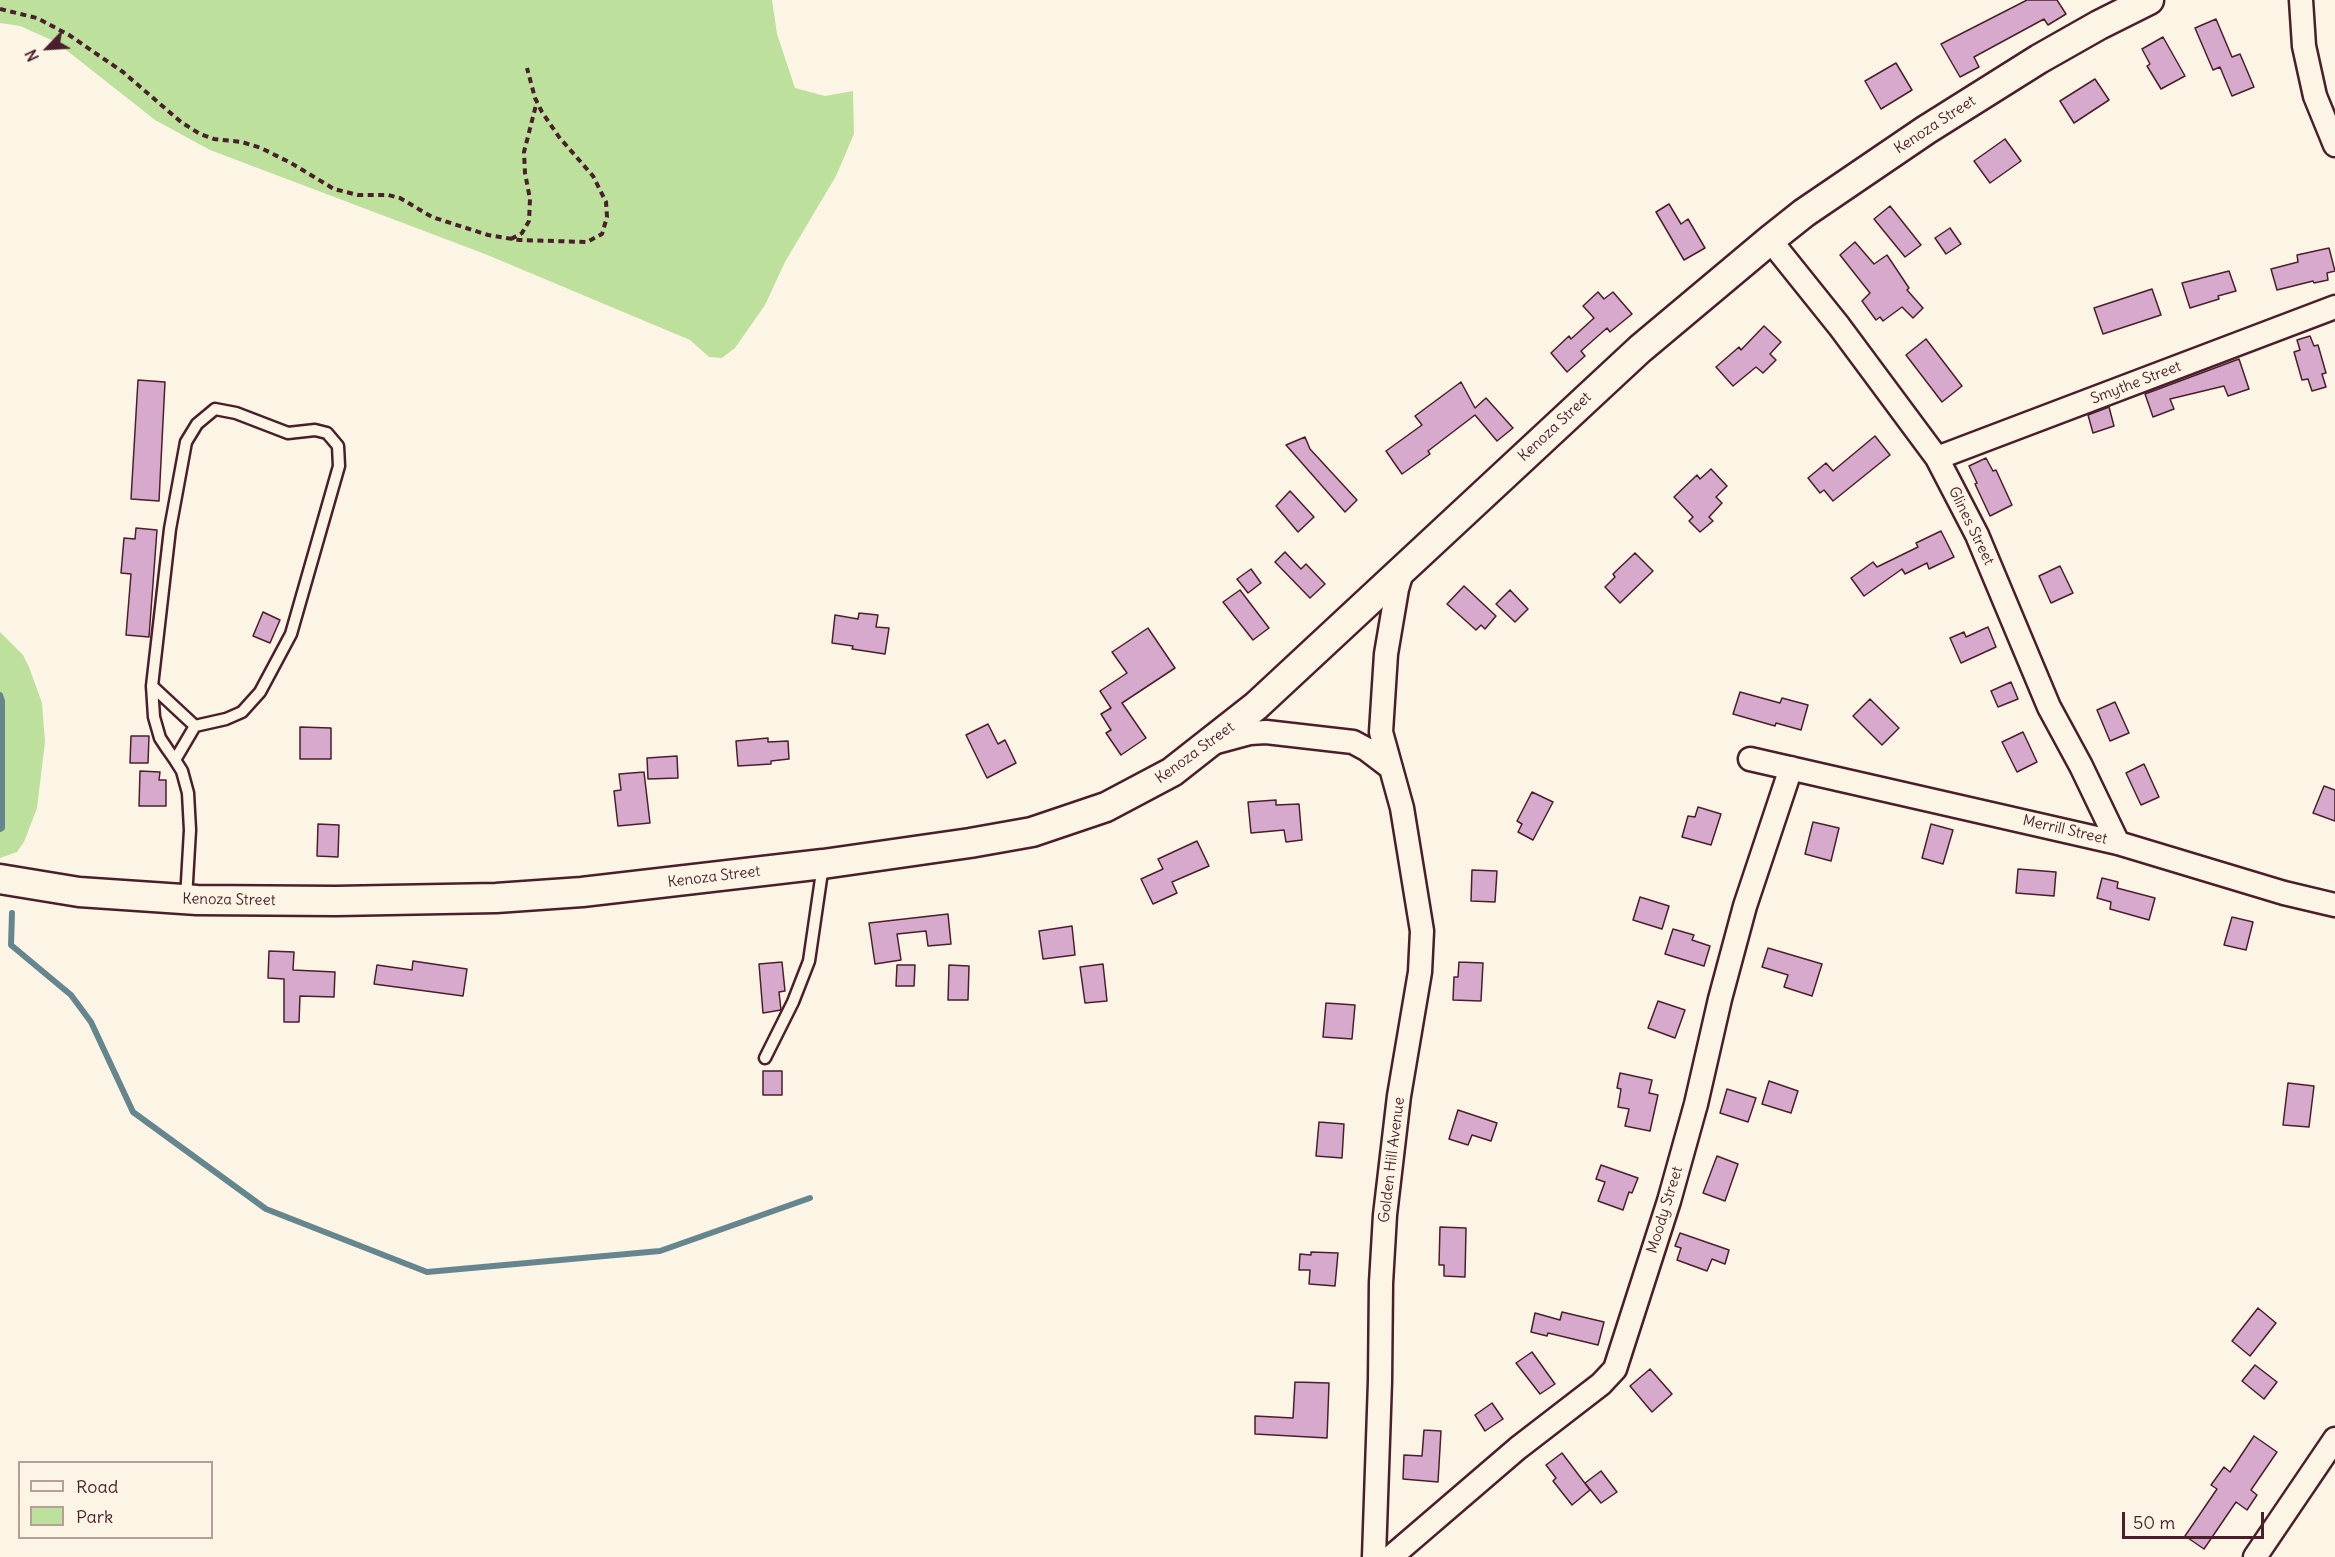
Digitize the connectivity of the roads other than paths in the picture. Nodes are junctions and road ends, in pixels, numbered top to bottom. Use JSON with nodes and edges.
{"nodes":[{"id":1,"x":2149,"y":0,"type":"edge"},
{"id":2,"x":2301,"y":0,"type":"edge"},
{"id":3,"x":2335,"y":145,"type":"edge"},
{"id":4,"x":1770,"y":240,"type":"junction"},
{"id":5,"x":2335,"y":307,"type":"edge"},
{"id":6,"x":1937,"y":458,"type":"junction"},
{"id":7,"x":1402,"y":572,"type":"junction"},
{"id":8,"x":152,"y":686,"type":"junction"},
{"id":9,"x":195,"y":726,"type":"junction"},
{"id":10,"x":1211,"y":743,"type":"junction"},
{"id":11,"x":1750,"y":759,"type":"dead end"},
{"id":12,"x":175,"y":760,"type":"junction"},
{"id":13,"x":1391,"y":768,"type":"junction"},
{"id":14,"x":1791,"y":768,"type":"junction"},
{"id":15,"x":2118,"y":843,"type":"junction"},
{"id":16,"x":823,"y":864,"type":"junction"},
{"id":17,"x":0,"y":879,"type":"edge"},
{"id":18,"x":186,"y":899,"type":"junction"},
{"id":19,"x":2335,"y":905,"type":"edge"},
{"id":20,"x":765,"y":1058,"type":"dead end"},
{"id":21,"x":2335,"y":1440,"type":"edge"},
{"id":22,"x":1374,"y":1557,"type":"edge"},
{"id":23,"x":1391,"y":1557,"type":"edge"},
{"id":24,"x":2255,"y":1557,"type":"edge"}],
"edges":[{"from":1,"to":4,"type":"street","name":"Kenoza Street"},
{"from":2,"to":3,"type":"street"},
{"from":4,"to":6,"type":"street","name":"Glines Street"},
{"from":4,"to":7,"type":"street","name":"Kenoza Street"},
{"from":5,"to":6,"type":"street","name":"Smythe Street"},
{"from":6,"to":15,"type":"street","name":"Glines Street"},
{"from":7,"to":10,"type":"street","name":"Kenoza Street"},
{"from":7,"to":13,"type":"street","name":"Golden Hill Avenue"},
{"from":8,"to":9,"type":"lane"},
{"from":8,"to":9,"type":"lane"},
{"from":8,"to":12,"type":"lane"},
{"from":9,"to":12,"type":"lane"},
{"from":10,"to":13,"type":"street"},
{"from":10,"to":16,"type":"street","name":"Kenoza Street"},
{"from":11,"to":14,"type":"street","name":"Merrill Street"},
{"from":12,"to":18,"type":"lane"},
{"from":13,"to":22,"type":"street","name":"Golden Hill Avenue"},
{"from":14,"to":15,"type":"street","name":"Merrill Street"},
{"from":14,"to":23,"type":"street","name":"Moody Street"},
{"from":15,"to":19,"type":"street","name":"Merrill Street"},
{"from":16,"to":18,"type":"street","name":"Kenoza Street"},
{"from":16,"to":20,"type":"lane"},
{"from":17,"to":18,"type":"street","name":"Kenoza Street"},
{"from":21,"to":24,"type":"street"}]}
